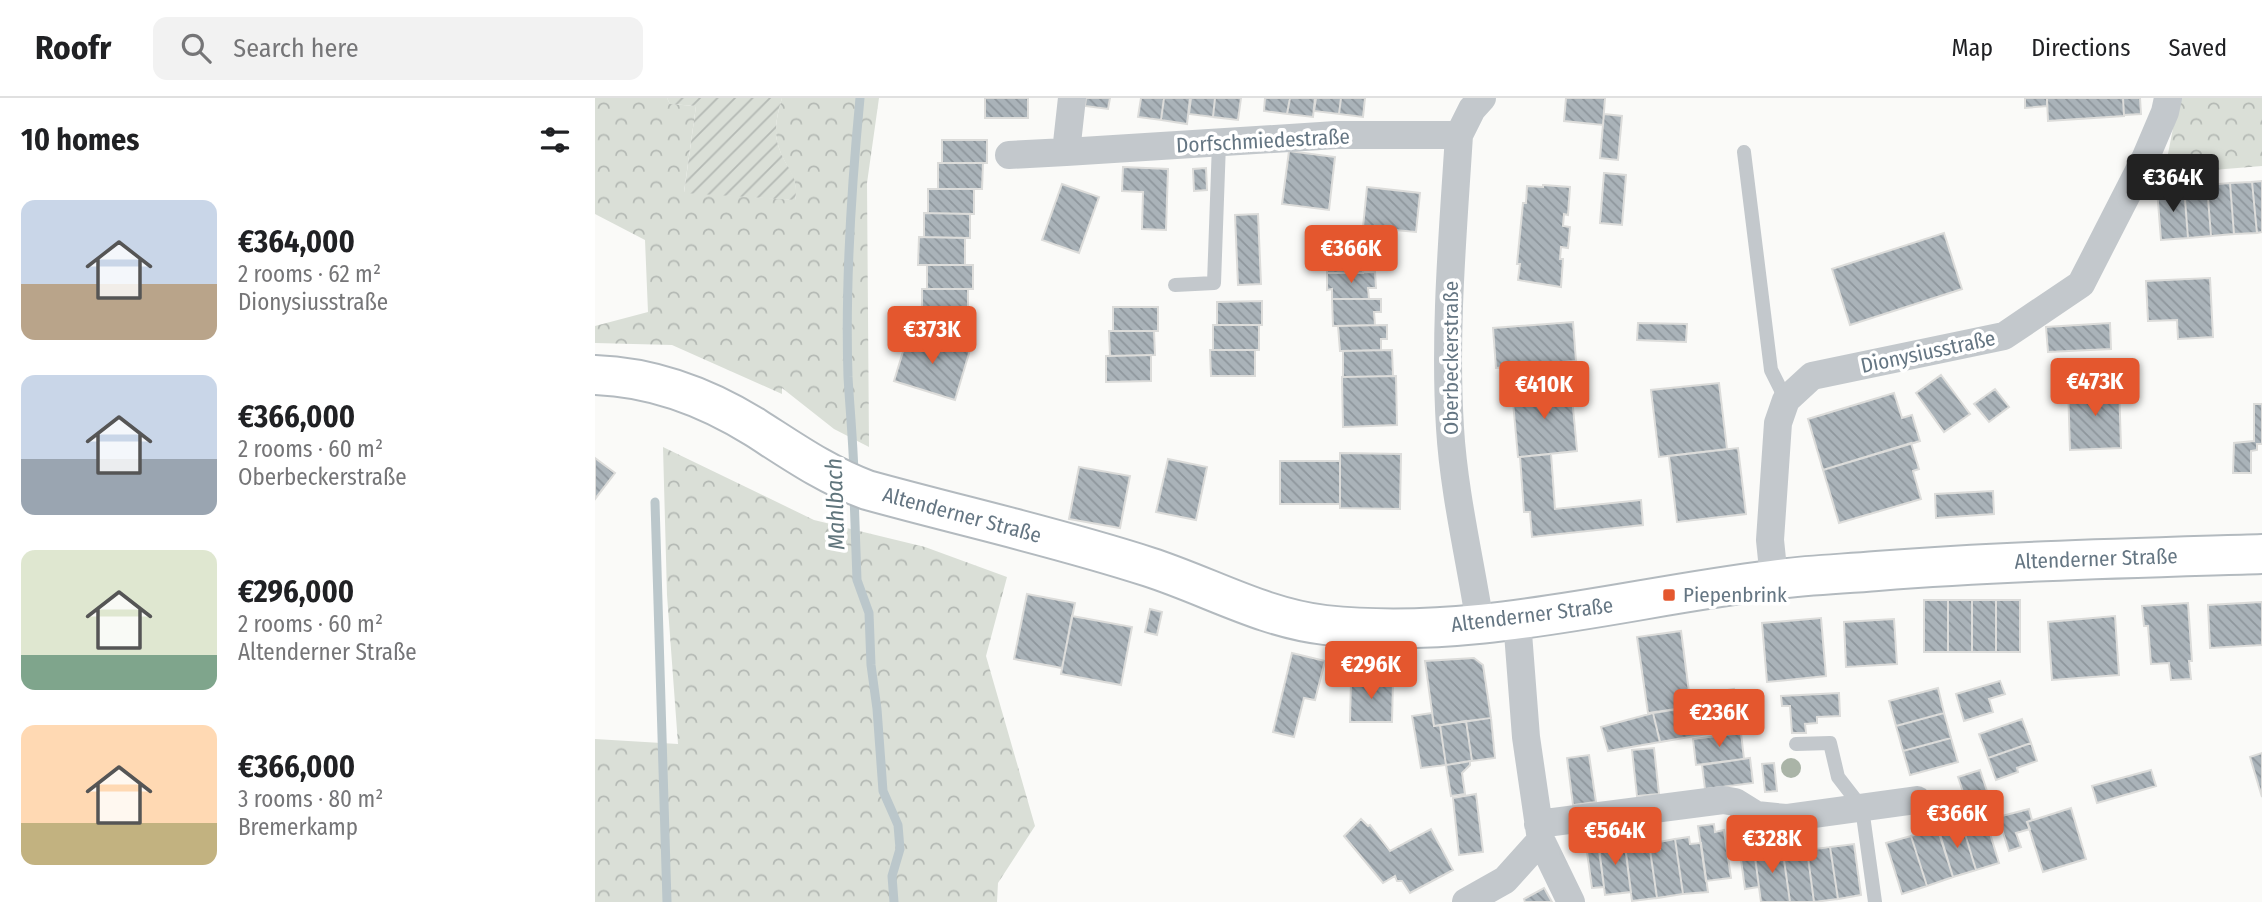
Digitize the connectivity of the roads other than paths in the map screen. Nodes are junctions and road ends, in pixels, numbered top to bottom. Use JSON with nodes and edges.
{"nodes":[{"id":1,"x":1072,"y":98,"type":"edge"},
{"id":2,"x":2168,"y":98,"type":"edge"},
{"id":3,"x":1469,"y":102,"type":"edge"},
{"id":4,"x":1459,"y":135,"type":"junction"},
{"id":5,"x":1219,"y":143,"type":"junction"},
{"id":6,"x":1066,"y":152,"type":"junction"},
{"id":7,"x":1744,"y":152,"type":"dead end"},
{"id":8,"x":1009,"y":155,"type":"dead end"},
{"id":9,"x":1175,"y":285,"type":"dead end"},
{"id":10,"x":595,"y":375,"type":"edge"},
{"id":11,"x":1786,"y":400,"type":"junction"},
{"id":12,"x":2262,"y":554,"type":"edge"},
{"id":13,"x":1774,"y":579,"type":"junction"},
{"id":14,"x":1499,"y":622,"type":"junction"},
{"id":15,"x":1796,"y":744,"type":"dead end"},
{"id":16,"x":1917,"y":800,"type":"dead end"},
{"id":17,"x":1862,"y":808,"type":"junction"},
{"id":18,"x":1539,"y":832,"type":"junction"},
{"id":19,"x":1466,"y":902,"type":"edge"},
{"id":20,"x":1571,"y":902,"type":"edge"},
{"id":21,"x":1875,"y":902,"type":"edge"}],
"edges":[{"from":1,"to":6,"type":"street"},
{"from":2,"to":11,"type":"street","name":"Dionysiusstraße"},
{"from":3,"to":4,"type":"street","name":"Oberbeckerstraße"},
{"from":4,"to":5,"type":"street","name":"Dorfschmiedestraße"},
{"from":4,"to":14,"type":"street","name":"Oberbeckerstraße"},
{"from":5,"to":6,"type":"street","name":"Dorfschmiedestraße"},
{"from":5,"to":9,"type":"lane"},
{"from":6,"to":8,"type":"street","name":"Dorfschmiedestraße"},
{"from":7,"to":11,"type":"lane"},
{"from":10,"to":14,"type":"main road","name":"Altenderner Straße"},
{"from":11,"to":13,"type":"street"},
{"from":12,"to":13,"type":"main road","name":"Altenderner Straße"},
{"from":13,"to":14,"type":"main road","name":"Altenderner Straße"},
{"from":14,"to":18,"type":"street","name":"Oberbeckerstraße"},
{"from":15,"to":17,"type":"lane"},
{"from":16,"to":17,"type":"street"},
{"from":17,"to":18,"type":"street"},
{"from":17,"to":21,"type":"lane"},
{"from":18,"to":19,"type":"street"},
{"from":18,"to":20,"type":"street","name":"Oberbeckerstraße"}]}
